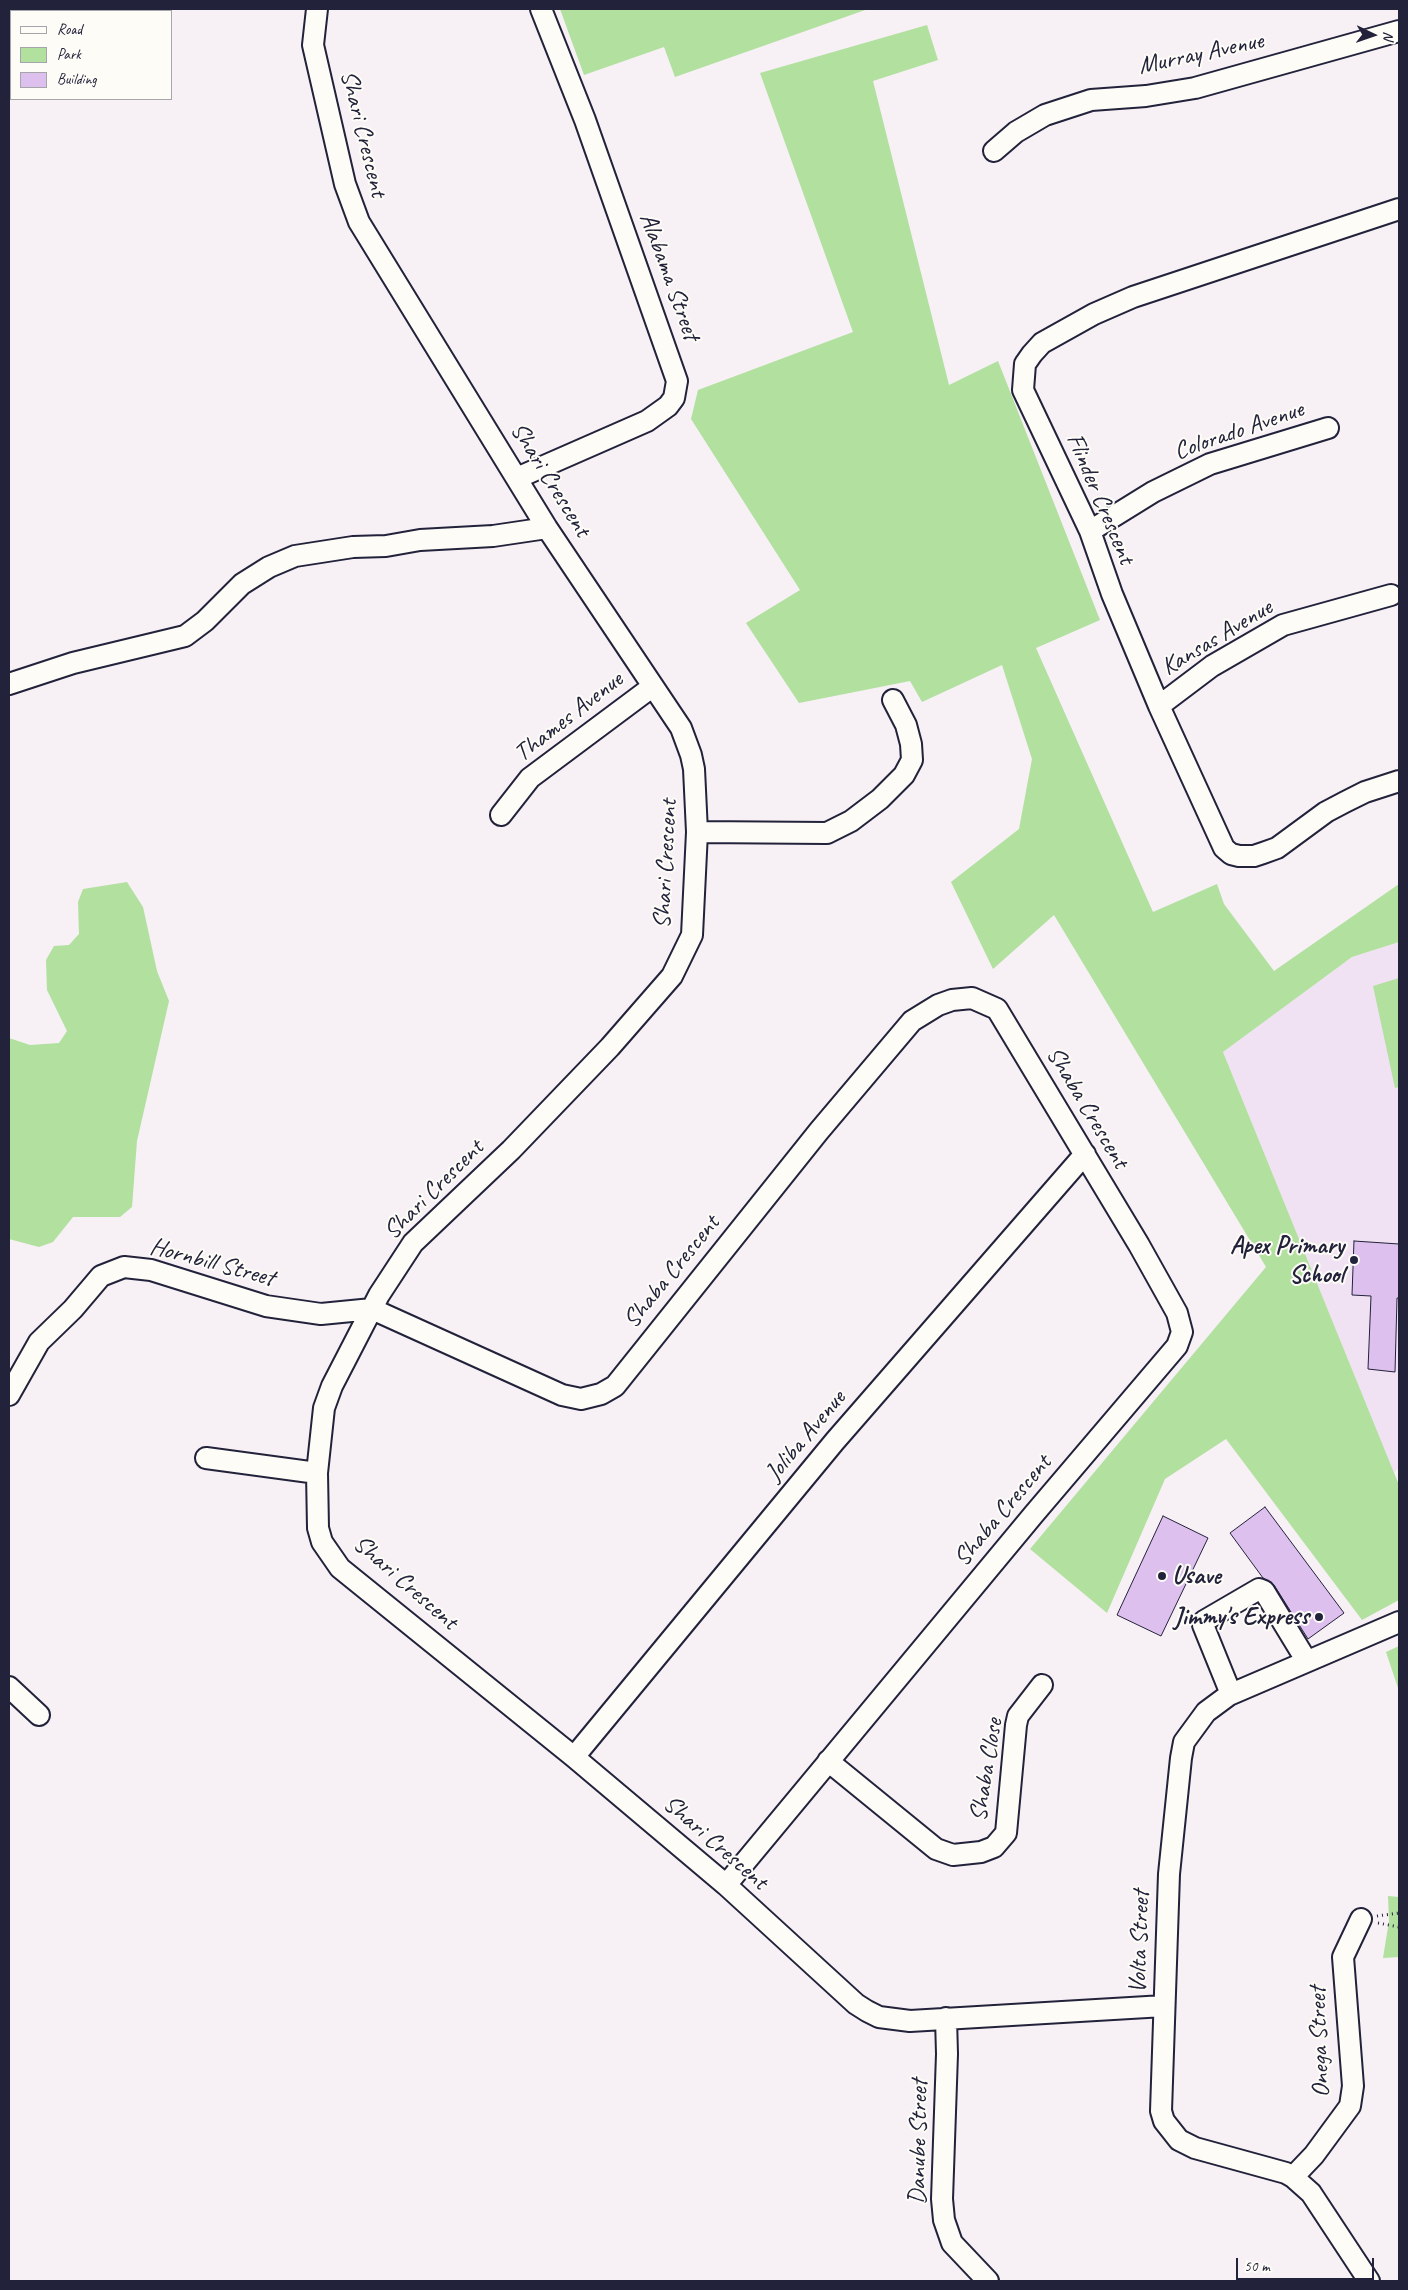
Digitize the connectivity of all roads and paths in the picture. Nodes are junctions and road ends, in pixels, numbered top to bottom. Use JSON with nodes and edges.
{"nodes":[{"id":1,"x":317,"y":9,"type":"edge"},
{"id":2,"x":541,"y":9,"type":"edge"},
{"id":3,"x":1399,"y":31,"type":"edge"},
{"id":4,"x":994,"y":151,"type":"dead end"},
{"id":5,"x":1399,"y":209,"type":"edge"},
{"id":6,"x":1328,"y":428,"type":"dead end"},
{"id":7,"x":517,"y":478,"type":"junction"},
{"id":8,"x":547,"y":528,"type":"junction"},
{"id":9,"x":1090,"y":530,"type":"junction"},
{"id":10,"x":1391,"y":595,"type":"dead end"},
{"id":11,"x":9,"y":684,"type":"edge"},
{"id":12,"x":652,"y":687,"type":"junction"},
{"id":13,"x":893,"y":700,"type":"dead end"},
{"id":14,"x":1159,"y":706,"type":"junction"},
{"id":15,"x":1399,"y":781,"type":"edge"},
{"id":16,"x":501,"y":815,"type":"dead end"},
{"id":17,"x":697,"y":832,"type":"junction"},
{"id":18,"x":1085,"y":1154,"type":"junction"},
{"id":19,"x":372,"y":1309,"type":"junction"},
{"id":20,"x":9,"y":1395,"type":"edge"},
{"id":21,"x":206,"y":1458,"type":"dead end"},
{"id":22,"x":317,"y":1473,"type":"junction"},
{"id":23,"x":1399,"y":1622,"type":"edge"},
{"id":24,"x":1306,"y":1660,"type":"junction"},
{"id":25,"x":1042,"y":1685,"type":"dead end"},
{"id":26,"x":9,"y":1687,"type":"edge"},
{"id":27,"x":1231,"y":1694,"type":"junction"},
{"id":28,"x":39,"y":1715,"type":"dead end"},
{"id":29,"x":574,"y":1757,"type":"junction"},
{"id":30,"x":828,"y":1761,"type":"junction"},
{"id":31,"x":726,"y":1886,"type":"junction"},
{"id":32,"x":1361,"y":1919,"type":"dead end"},
{"id":33,"x":1164,"y":2006,"type":"junction"},
{"id":34,"x":946,"y":2018,"type":"junction"},
{"id":35,"x":1293,"y":2177,"type":"junction"},
{"id":36,"x":988,"y":2281,"type":"edge"},
{"id":37,"x":1369,"y":2281,"type":"edge"}],
"edges":[{"from":1,"to":7,"type":"street","name":"Shari Crescent"},
{"from":2,"to":7,"type":"street","name":"Alabama Street"},
{"from":3,"to":4,"type":"street","name":"Murray Avenue"},
{"from":5,"to":9,"type":"street","name":"Flinder Crescent"},
{"from":6,"to":9,"type":"street","name":"Colorado Avenue"},
{"from":7,"to":8,"type":"street","name":"Shari Crescent"},
{"from":8,"to":11,"type":"street"},
{"from":8,"to":12,"type":"street","name":"Shari Crescent"},
{"from":9,"to":14,"type":"street","name":"Flinder Crescent"},
{"from":10,"to":14,"type":"street","name":"Kansas Avenue"},
{"from":12,"to":16,"type":"street","name":"Thames Avenue"},
{"from":12,"to":17,"type":"street","name":"Shari Crescent"},
{"from":13,"to":17,"type":"street"},
{"from":14,"to":15,"type":"street","name":"Flinder Crescent"},
{"from":17,"to":19,"type":"street","name":"Shari Crescent"},
{"from":18,"to":19,"type":"street","name":"Shaba Crescent"},
{"from":18,"to":29,"type":"street","name":"Joliba Avenue"},
{"from":18,"to":30,"type":"street","name":"Shaba Crescent"},
{"from":19,"to":20,"type":"street","name":"Hornbill Street"},
{"from":19,"to":22,"type":"street","name":"Shari Crescent"},
{"from":21,"to":22,"type":"street"},
{"from":22,"to":29,"type":"street","name":"Shari Crescent"},
{"from":23,"to":24,"type":"street","name":"Volta Street"},
{"from":24,"to":27,"type":"street","name":"Volta Street"},
{"from":24,"to":27,"type":"street"},
{"from":25,"to":30,"type":"street","name":"Shaba Close"},
{"from":26,"to":28,"type":"street"},
{"from":27,"to":33,"type":"street","name":"Volta Street"},
{"from":29,"to":31,"type":"street","name":"Shari Crescent"},
{"from":30,"to":31,"type":"street","name":"Shaba Crescent"},
{"from":31,"to":34,"type":"street","name":"Shari Crescent"},
{"from":32,"to":35,"type":"street","name":"Onega Street"},
{"from":33,"to":34,"type":"street","name":"Shari Crescent"},
{"from":33,"to":35,"type":"street","name":"Volta Street"},
{"from":34,"to":36,"type":"street","name":"Danube Street"},
{"from":35,"to":37,"type":"street","name":"Volta Street"}]}
